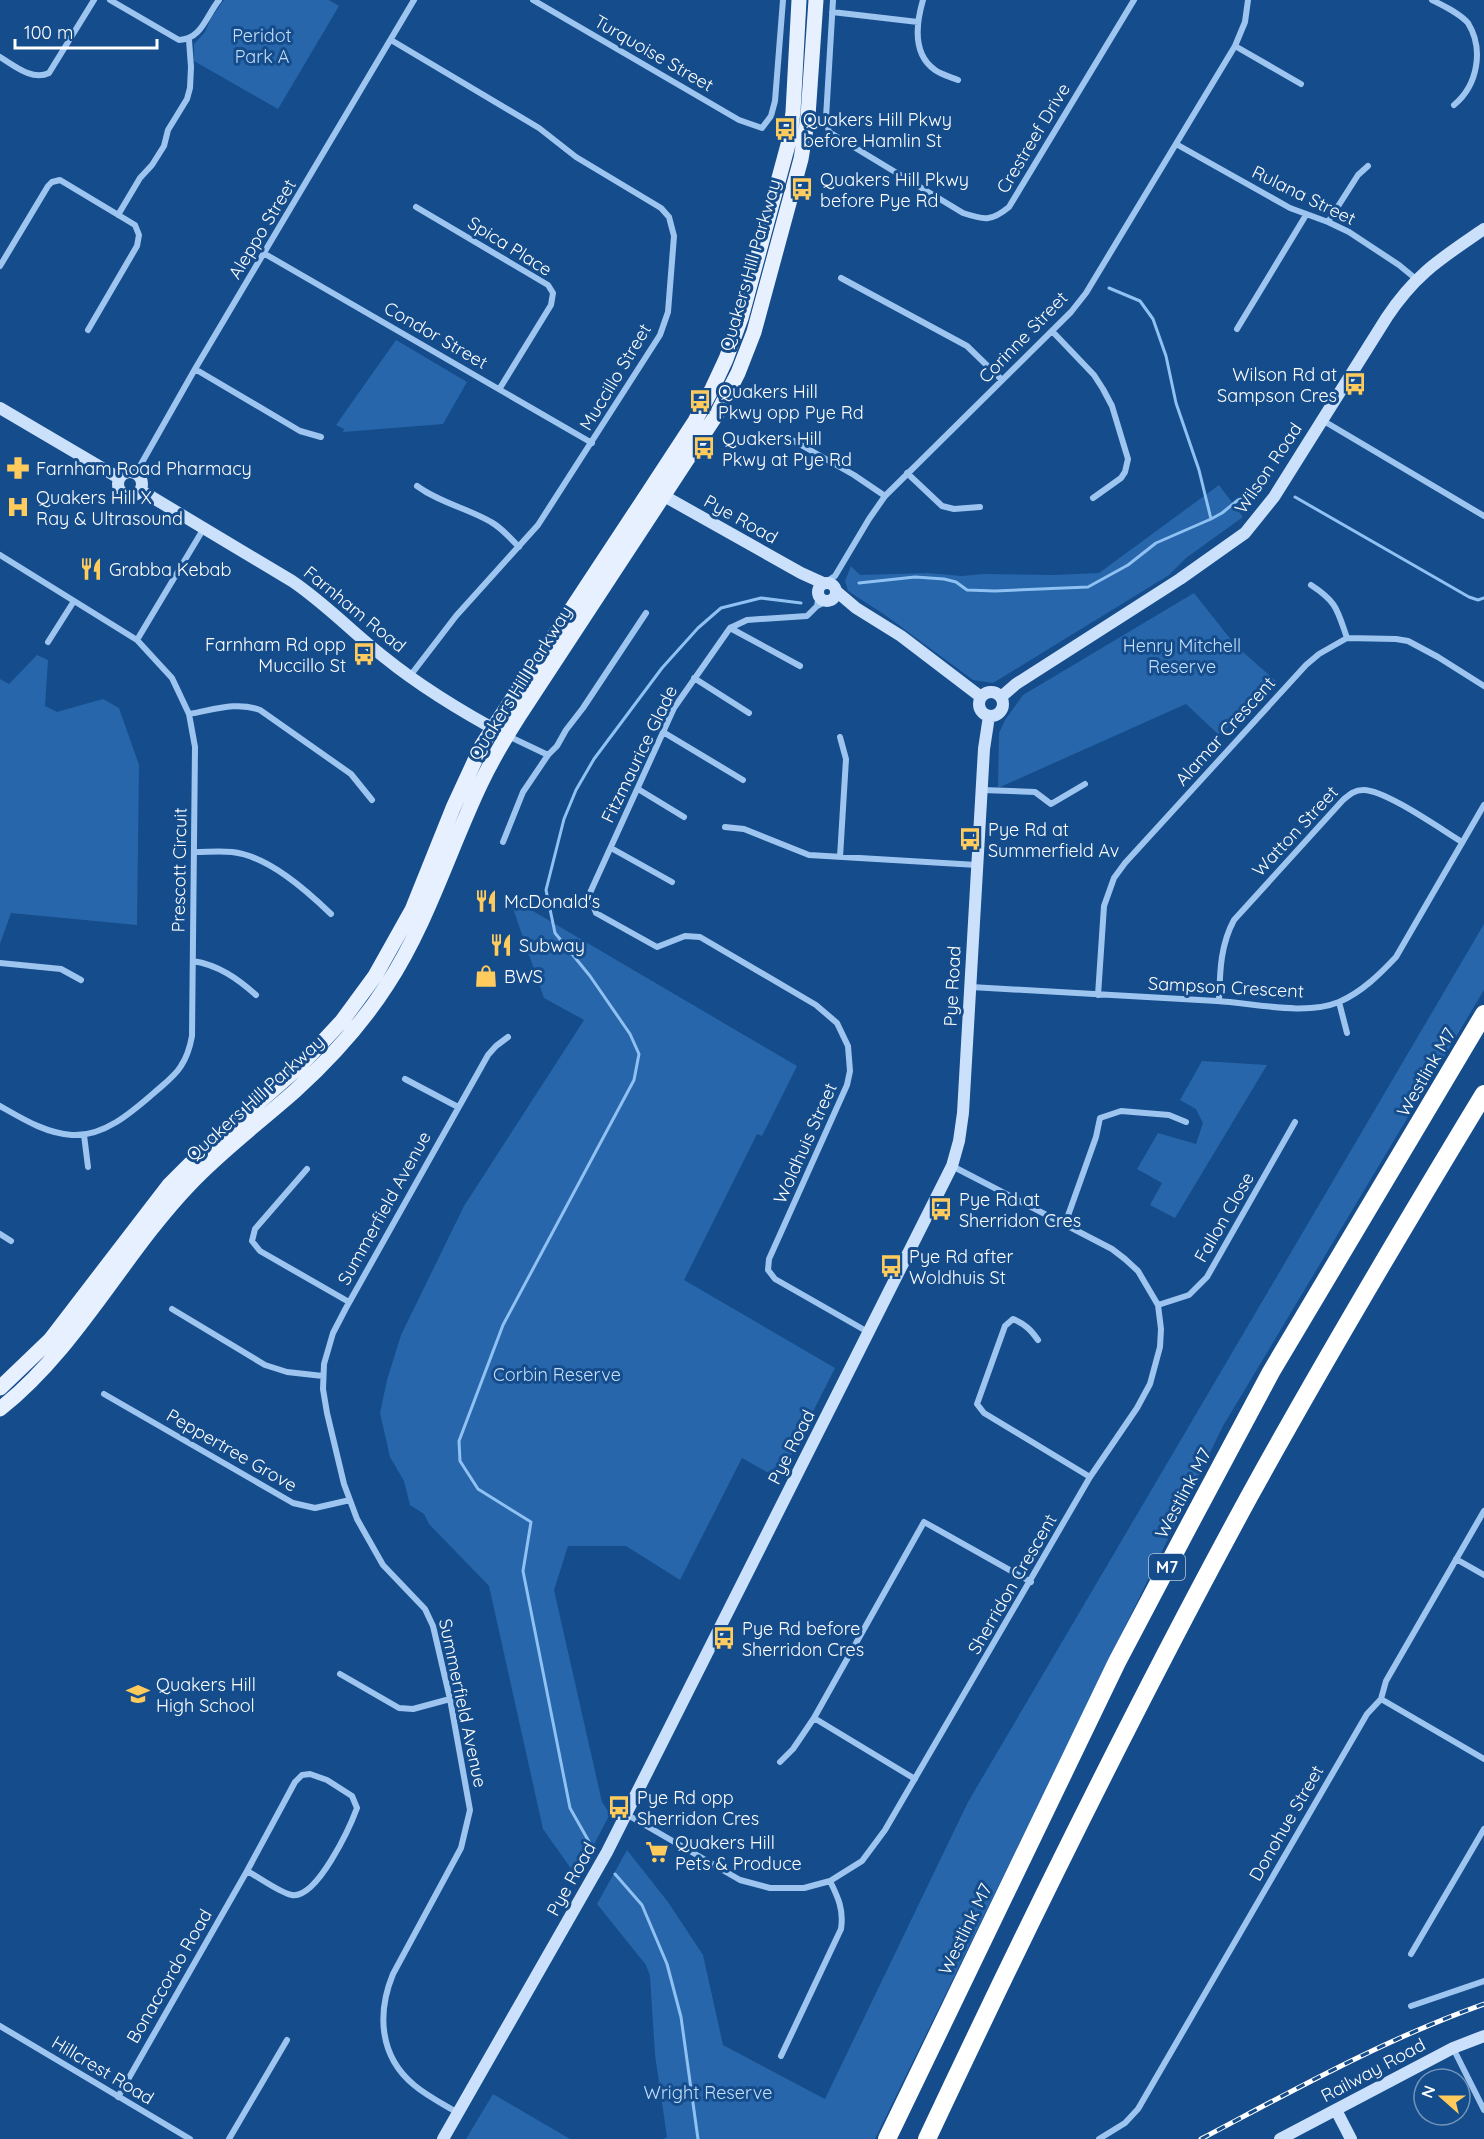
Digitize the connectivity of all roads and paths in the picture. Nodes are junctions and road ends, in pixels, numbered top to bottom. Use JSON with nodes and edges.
{"nodes":[{"id":1,"x":94,"y":0,"type":"edge"},
{"id":2,"x":110,"y":0,"type":"edge"},
{"id":3,"x":219,"y":0,"type":"edge"},
{"id":4,"x":414,"y":0,"type":"edge"},
{"id":5,"x":533,"y":0,"type":"edge"},
{"id":6,"x":783,"y":0,"type":"edge"},
{"id":7,"x":799,"y":0,"type":"edge"},
{"id":8,"x":816,"y":0,"type":"edge"},
{"id":9,"x":833,"y":0,"type":"edge"},
{"id":10,"x":923,"y":0,"type":"edge"},
{"id":11,"x":1134,"y":0,"type":"edge"},
{"id":12,"x":1248,"y":0,"type":"edge"},
{"id":13,"x":1432,"y":0,"type":"edge"},
{"id":14,"x":832,"y":12,"type":"junction"},
{"id":15,"x":918,"y":22,"type":"junction"},
{"id":16,"x":189,"y":40,"type":"junction"},
{"id":17,"x":391,"y":40,"type":"junction"},
{"id":18,"x":1235,"y":46,"type":"junction"},
{"id":19,"x":0,"y":57,"type":"edge"},
{"id":20,"x":958,"y":80,"type":"dead end"},
{"id":21,"x":1301,"y":84,"type":"dead end"},
{"id":22,"x":1454,"y":105,"type":"dead end"},
{"id":23,"x":1176,"y":144,"type":"junction"},
{"id":24,"x":1368,"y":166,"type":"dead end"},
{"id":25,"x":416,"y":207,"type":"dead end"},
{"id":26,"x":1306,"y":214,"type":"junction"},
{"id":27,"x":118,"y":215,"type":"junction"},
{"id":28,"x":1328,"y":222,"type":"junction"},
{"id":29,"x":1484,"y":229,"type":"edge"},
{"id":30,"x":265,"y":254,"type":"junction"},
{"id":31,"x":0,"y":266,"type":"edge"},
{"id":32,"x":841,"y":278,"type":"dead end"},
{"id":33,"x":1416,"y":279,"type":"junction"},
{"id":34,"x":1237,"y":329,"type":"dead end"},
{"id":35,"x":88,"y":330,"type":"dead end"},
{"id":36,"x":1052,"y":331,"type":"junction"},
{"id":37,"x":195,"y":369,"type":"junction"},
{"id":38,"x":1002,"y":380,"type":"junction"},
{"id":39,"x":500,"y":388,"type":"junction"},
{"id":40,"x":0,"y":408,"type":"edge"},
{"id":41,"x":1322,"y":420,"type":"junction"},
{"id":42,"x":321,"y":437,"type":"dead end"},
{"id":43,"x":787,"y":437,"type":"dead end"},
{"id":44,"x":592,"y":443,"type":"junction"},
{"id":45,"x":136,"y":473,"type":"junction"},
{"id":46,"x":907,"y":473,"type":"junction"},
{"id":47,"x":118,"y":478,"type":"junction"},
{"id":48,"x":417,"y":486,"type":"dead end"},
{"id":49,"x":140,"y":490,"type":"junction"},
{"id":50,"x":658,"y":493,"type":"junction"},
{"id":51,"x":885,"y":496,"type":"junction"},
{"id":52,"x":1093,"y":498,"type":"dead end"},
{"id":53,"x":980,"y":507,"type":"dead end"},
{"id":54,"x":1484,"y":516,"type":"edge"},
{"id":55,"x":204,"y":528,"type":"junction"},
{"id":56,"x":519,"y":547,"type":"junction"},
{"id":57,"x":0,"y":555,"type":"edge"},
{"id":58,"x":1311,"y":585,"type":"dead end"},
{"id":59,"x":827,"y":592,"type":"junction"},
{"id":60,"x":74,"y":601,"type":"junction"},
{"id":61,"x":646,"y":613,"type":"dead end"},
{"id":62,"x":730,"y":628,"type":"junction"},
{"id":63,"x":1347,"y":638,"type":"junction"},
{"id":64,"x":137,"y":640,"type":"junction"},
{"id":65,"x":48,"y":642,"type":"dead end"},
{"id":66,"x":800,"y":666,"type":"dead end"},
{"id":67,"x":410,"y":677,"type":"junction"},
{"id":68,"x":694,"y":678,"type":"junction"},
{"id":69,"x":1484,"y":686,"type":"edge"},
{"id":70,"x":981,"y":697,"type":"junction"},
{"id":71,"x":1001,"y":697,"type":"junction"},
{"id":72,"x":749,"y":713,"type":"dead end"},
{"id":73,"x":189,"y":714,"type":"junction"},
{"id":74,"x":989,"y":716,"type":"junction"},
{"id":75,"x":492,"y":728,"type":"junction"},
{"id":76,"x":663,"y":732,"type":"junction"},
{"id":77,"x":507,"y":736,"type":"junction"},
{"id":78,"x":840,"y":737,"type":"dead end"},
{"id":79,"x":548,"y":754,"type":"junction"},
{"id":80,"x":743,"y":780,"type":"dead end"},
{"id":81,"x":1085,"y":784,"type":"dead end"},
{"id":82,"x":638,"y":789,"type":"junction"},
{"id":83,"x":982,"y":790,"type":"junction"},
{"id":84,"x":372,"y":800,"type":"dead end"},
{"id":85,"x":1484,"y":805,"type":"edge"},
{"id":86,"x":684,"y":817,"type":"dead end"},
{"id":87,"x":725,"y":827,"type":"dead end"},
{"id":88,"x":502,"y":842,"type":"dead end"},
{"id":89,"x":1462,"y":842,"type":"junction"},
{"id":90,"x":611,"y":848,"type":"junction"},
{"id":91,"x":195,"y":852,"type":"junction"},
{"id":92,"x":840,"y":857,"type":"junction"},
{"id":93,"x":977,"y":865,"type":"junction"},
{"id":94,"x":672,"y":882,"type":"dead end"},
{"id":95,"x":331,"y":914,"type":"dead end"},
{"id":96,"x":685,"y":936,"type":"joint"},
{"id":97,"x":193,"y":961,"type":"junction"},
{"id":98,"x":0,"y":963,"type":"edge"},
{"id":99,"x":81,"y":980,"type":"dead end"},
{"id":100,"x":971,"y":987,"type":"junction"},
{"id":101,"x":256,"y":995,"type":"dead end"},
{"id":102,"x":1098,"y":995,"type":"junction"},
{"id":103,"x":1220,"y":1001,"type":"junction"},
{"id":104,"x":1338,"y":1002,"type":"junction"},
{"id":105,"x":1484,"y":1014,"type":"edge"},
{"id":106,"x":1347,"y":1032,"type":"dead end"},
{"id":107,"x":508,"y":1037,"type":"dead end"},
{"id":108,"x":405,"y":1079,"type":"dead end"},
{"id":109,"x":1484,"y":1094,"type":"edge"},
{"id":110,"x":0,"y":1106,"type":"edge"},
{"id":111,"x":458,"y":1107,"type":"junction"},
{"id":112,"x":1186,"y":1122,"type":"dead end"},
{"id":113,"x":1295,"y":1122,"type":"dead end"},
{"id":114,"x":84,"y":1135,"type":"junction"},
{"id":115,"x":952,"y":1166,"type":"junction"},
{"id":116,"x":87,"y":1167,"type":"dead end"},
{"id":117,"x":307,"y":1169,"type":"dead end"},
{"id":118,"x":1065,"y":1224,"type":"junction"},
{"id":119,"x":0,"y":1234,"type":"edge"},
{"id":120,"x":11,"y":1241,"type":"dead end"},
{"id":121,"x":768,"y":1270,"type":"junction"},
{"id":122,"x":759,"y":1273,"type":"dead end"},
{"id":123,"x":349,"y":1302,"type":"junction"},
{"id":124,"x":1158,"y":1305,"type":"junction"},
{"id":125,"x":172,"y":1310,"type":"dead end"},
{"id":126,"x":868,"y":1332,"type":"junction"},
{"id":127,"x":1038,"y":1341,"type":"dead end"},
{"id":128,"x":323,"y":1376,"type":"junction"},
{"id":129,"x":0,"y":1388,"type":"edge"},
{"id":130,"x":104,"y":1394,"type":"dead end"},
{"id":131,"x":0,"y":1409,"type":"edge"},
{"id":132,"x":1090,"y":1477,"type":"junction"},
{"id":133,"x":350,"y":1500,"type":"junction"},
{"id":134,"x":1484,"y":1511,"type":"edge"},
{"id":135,"x":1456,"y":1559,"type":"junction"},
{"id":136,"x":1484,"y":1575,"type":"edge"},
{"id":137,"x":1031,"y":1582,"type":"junction"},
{"id":138,"x":340,"y":1674,"type":"dead end"},
{"id":139,"x":450,"y":1699,"type":"junction"},
{"id":140,"x":1381,"y":1699,"type":"junction"},
{"id":141,"x":814,"y":1718,"type":"junction"},
{"id":142,"x":1484,"y":1759,"type":"edge"},
{"id":143,"x":780,"y":1762,"type":"dead end"},
{"id":144,"x":915,"y":1779,"type":"junction"},
{"id":145,"x":626,"y":1814,"type":"junction"},
{"id":146,"x":1484,"y":1829,"type":"edge"},
{"id":147,"x":247,"y":1871,"type":"junction"},
{"id":148,"x":830,"y":1881,"type":"junction"},
{"id":149,"x":1411,"y":1954,"type":"dead end"},
{"id":150,"x":1484,"y":1981,"type":"edge"},
{"id":151,"x":1411,"y":2006,"type":"dead end"},
{"id":152,"x":0,"y":2026,"type":"edge"},
{"id":153,"x":1484,"y":2036,"type":"edge"},
{"id":154,"x":287,"y":2040,"type":"dead end"},
{"id":155,"x":1453,"y":2048,"type":"junction"},
{"id":156,"x":781,"y":2056,"type":"dead end"},
{"id":157,"x":118,"y":2097,"type":"junction"},
{"id":158,"x":1336,"y":2110,"type":"junction"},
{"id":159,"x":1484,"y":2110,"type":"edge"},
{"id":160,"x":458,"y":2113,"type":"junction"},
{"id":161,"x":190,"y":2139,"type":"edge"},
{"id":162,"x":228,"y":2139,"type":"edge"},
{"id":163,"x":443,"y":2139,"type":"edge"},
{"id":164,"x":887,"y":2139,"type":"edge"},
{"id":165,"x":927,"y":2139,"type":"edge"},
{"id":166,"x":1099,"y":2139,"type":"edge"},
{"id":167,"x":1280,"y":2139,"type":"edge"},
{"id":168,"x":1351,"y":2139,"type":"edge"}],
"edges":[{"from":1,"to":19,"type":"street"},
{"from":2,"to":16,"type":"street"},
{"from":3,"to":16,"type":"street"},
{"from":4,"to":17,"type":"street","name":"Aleppo Street"},
{"from":5,"to":6,"type":"street","name":"Turquoise Street"},
{"from":7,"to":50,"type":"main road","name":"Quakers Hill Parkway"},
{"from":8,"to":50,"type":"main road","name":"Quakers Hill Parkway"},
{"from":9,"to":14,"type":"street"},
{"from":10,"to":15,"type":"street"},
{"from":11,"to":14,"type":"street","name":"Crestreef Drive"},
{"from":12,"to":18,"type":"street","name":"Corinne Street"},
{"from":13,"to":22,"type":"street"},
{"from":14,"to":15,"type":"street"},
{"from":15,"to":20,"type":"street"},
{"from":16,"to":27,"type":"street"},
{"from":17,"to":30,"type":"street","name":"Aleppo Street"},
{"from":17,"to":44,"type":"street","name":"Muccillo Street"},
{"from":18,"to":21,"type":"street"},
{"from":18,"to":23,"type":"street","name":"Corinne Street"},
{"from":23,"to":26,"type":"street","name":"Rulana Street"},
{"from":23,"to":36,"type":"street","name":"Corinne Street"},
{"from":24,"to":28,"type":"street"},
{"from":25,"to":39,"type":"street","name":"Spica Place"},
{"from":26,"to":28,"type":"street","name":"Rulana Street"},
{"from":26,"to":34,"type":"street"},
{"from":27,"to":31,"type":"street"},
{"from":27,"to":35,"type":"street"},
{"from":28,"to":33,"type":"street","name":"Rulana Street"},
{"from":29,"to":33,"type":"street","name":"Wilson Road"},
{"from":30,"to":37,"type":"street","name":"Aleppo Street"},
{"from":30,"to":39,"type":"street","name":"Condor Street"},
{"from":32,"to":38,"type":"street"},
{"from":33,"to":41,"type":"street","name":"Wilson Road"},
{"from":36,"to":38,"type":"street","name":"Corinne Street"},
{"from":36,"to":52,"type":"street"},
{"from":37,"to":42,"type":"street"},
{"from":37,"to":45,"type":"street","name":"Aleppo Street"},
{"from":38,"to":46,"type":"street","name":"Corinne Street"},
{"from":39,"to":44,"type":"street","name":"Condor Street"},
{"from":40,"to":47,"type":"street"},
{"from":41,"to":54,"type":"street"},
{"from":41,"to":71,"type":"street","name":"Wilson Road"},
{"from":43,"to":51,"type":"street"},
{"from":44,"to":56,"type":"street","name":"Muccillo Street"},
{"from":45,"to":47,"type":"street"},
{"from":45,"to":49,"type":"street"},
{"from":46,"to":51,"type":"street","name":"Corinne Street"},
{"from":46,"to":53,"type":"street"},
{"from":47,"to":49,"type":"street"},
{"from":48,"to":56,"type":"street"},
{"from":49,"to":55,"type":"street","name":"Farnham Road"},
{"from":50,"to":59,"type":"street","name":"Pye Road"},
{"from":50,"to":75,"type":"main road","name":"Quakers Hill Parkway"},
{"from":50,"to":77,"type":"main road","name":"Quakers Hill Parkway"},
{"from":51,"to":59,"type":"street","name":"Corinne Street"},
{"from":55,"to":64,"type":"street"},
{"from":55,"to":67,"type":"street","name":"Farnham Road"},
{"from":56,"to":67,"type":"street","name":"Muccillo Street"},
{"from":57,"to":60,"type":"street","name":"Prescott Circuit"},
{"from":58,"to":63,"type":"street"},
{"from":59,"to":62,"type":"street"},
{"from":59,"to":70,"type":"street","name":"Pye Road"},
{"from":60,"to":64,"type":"street","name":"Prescott Circuit"},
{"from":60,"to":65,"type":"street"},
{"from":61,"to":79,"type":"street"},
{"from":62,"to":66,"type":"street"},
{"from":62,"to":68,"type":"street","name":"Fitzmaurice Glade"},
{"from":63,"to":69,"type":"street"},
{"from":63,"to":102,"type":"street","name":"Alamar Crescent"},
{"from":64,"to":73,"type":"street","name":"Prescott Circuit"},
{"from":67,"to":75,"type":"street","name":"Farnham Road"},
{"from":68,"to":72,"type":"street"},
{"from":68,"to":76,"type":"street","name":"Fitzmaurice Glade"},
{"from":70,"to":71,"type":"street"},
{"from":70,"to":74,"type":"street"},
{"from":71,"to":74,"type":"street"},
{"from":73,"to":84,"type":"street"},
{"from":73,"to":91,"type":"street","name":"Prescott Circuit"},
{"from":74,"to":83,"type":"street","name":"Pye Road"},
{"from":75,"to":77,"type":"street","name":"Farnham Road"},
{"from":75,"to":129,"type":"main road","name":"Quakers Hill Parkway"},
{"from":76,"to":80,"type":"street"},
{"from":76,"to":82,"type":"street","name":"Fitzmaurice Glade"},
{"from":77,"to":79,"type":"street","name":"Farnham Road"},
{"from":77,"to":131,"type":"main road","name":"Quakers Hill Parkway"},
{"from":78,"to":92,"type":"street"},
{"from":79,"to":88,"type":"street"},
{"from":81,"to":83,"type":"street"},
{"from":82,"to":86,"type":"street"},
{"from":82,"to":90,"type":"street","name":"Fitzmaurice Glade"},
{"from":83,"to":93,"type":"street","name":"Pye Road"},
{"from":85,"to":89,"type":"street","name":"Sampson Crescent"},
{"from":87,"to":92,"type":"street"},
{"from":89,"to":103,"type":"street","name":"Watton Street"},
{"from":89,"to":104,"type":"street","name":"Sampson Crescent"},
{"from":90,"to":94,"type":"street"},
{"from":90,"to":96,"type":"street","name":"Fitzmaurice Glade"},
{"from":91,"to":95,"type":"street"},
{"from":91,"to":97,"type":"street","name":"Prescott Circuit"},
{"from":92,"to":93,"type":"street"},
{"from":93,"to":100,"type":"street","name":"Pye Road"},
{"from":96,"to":121,"type":"street","name":"Woldhuis Street"},
{"from":97,"to":101,"type":"street"},
{"from":97,"to":114,"type":"street","name":"Prescott Circuit"},
{"from":98,"to":99,"type":"street"},
{"from":100,"to":102,"type":"street","name":"Sampson Crescent"},
{"from":100,"to":115,"type":"street","name":"Pye Road"},
{"from":102,"to":103,"type":"street","name":"Sampson Crescent"},
{"from":103,"to":104,"type":"street","name":"Sampson Crescent"},
{"from":104,"to":106,"type":"street"},
{"from":105,"to":164,"type":"highway","name":"Westlink M7","number":"M7"},
{"from":107,"to":111,"type":"street","name":"Summerfield Avenue"},
{"from":108,"to":111,"type":"street"},
{"from":109,"to":165,"type":"highway","number":"M7"},
{"from":110,"to":114,"type":"street","name":"Prescott Circuit"},
{"from":111,"to":123,"type":"street","name":"Summerfield Avenue"},
{"from":112,"to":118,"type":"street"},
{"from":113,"to":124,"type":"street","name":"Fallon Close"},
{"from":114,"to":116,"type":"street"},
{"from":115,"to":118,"type":"street","name":"Sherridon Crescent"},
{"from":115,"to":126,"type":"street","name":"Pye Road"},
{"from":117,"to":123,"type":"street"},
{"from":118,"to":124,"type":"street","name":"Sherridon Crescent"},
{"from":119,"to":120,"type":"street"},
{"from":121,"to":122,"type":"street"},
{"from":121,"to":126,"type":"street"},
{"from":123,"to":128,"type":"street","name":"Summerfield Avenue"},
{"from":124,"to":132,"type":"street","name":"Sherridon Crescent"},
{"from":125,"to":128,"type":"street"},
{"from":126,"to":145,"type":"street","name":"Pye Road"},
{"from":127,"to":132,"type":"street"},
{"from":128,"to":133,"type":"street","name":"Summerfield Avenue"},
{"from":130,"to":133,"type":"street","name":"Peppertree Grove"},
{"from":132,"to":137,"type":"street","name":"Sherridon Crescent"},
{"from":133,"to":139,"type":"street","name":"Summerfield Avenue"},
{"from":134,"to":135,"type":"street","name":"Donohue Street"},
{"from":135,"to":136,"type":"street"},
{"from":135,"to":140,"type":"street","name":"Donohue Street"},
{"from":137,"to":141,"type":"street"},
{"from":137,"to":144,"type":"street","name":"Sherridon Crescent"},
{"from":138,"to":139,"type":"street"},
{"from":139,"to":160,"type":"street","name":"Summerfield Avenue"},
{"from":140,"to":142,"type":"street"},
{"from":140,"to":166,"type":"street","name":"Donohue Street"},
{"from":141,"to":143,"type":"street"},
{"from":141,"to":144,"type":"street"},
{"from":144,"to":148,"type":"street","name":"Sherridon Crescent"},
{"from":145,"to":148,"type":"street","name":"Sherridon Crescent"},
{"from":145,"to":160,"type":"street","name":"Pye Road"},
{"from":146,"to":149,"type":"street"},
{"from":147,"to":147,"type":"street","name":"Bonaccordo Road"},
{"from":147,"to":157,"type":"street","name":"Bonaccordo Road"},
{"from":148,"to":156,"type":"street"},
{"from":150,"to":151,"type":"street"},
{"from":152,"to":157,"type":"street","name":"Hillcrest Road"},
{"from":153,"to":155,"type":"street","name":"Railway Road"},
{"from":154,"to":162,"type":"street"},
{"from":155,"to":158,"type":"street","name":"Railway Road"},
{"from":155,"to":159,"type":"street"},
{"from":157,"to":161,"type":"street","name":"Hillcrest Road"},
{"from":158,"to":167,"type":"street","name":"Railway Road"},
{"from":158,"to":168,"type":"street"},
{"from":160,"to":163,"type":"street","name":"Pye Road"}]}
